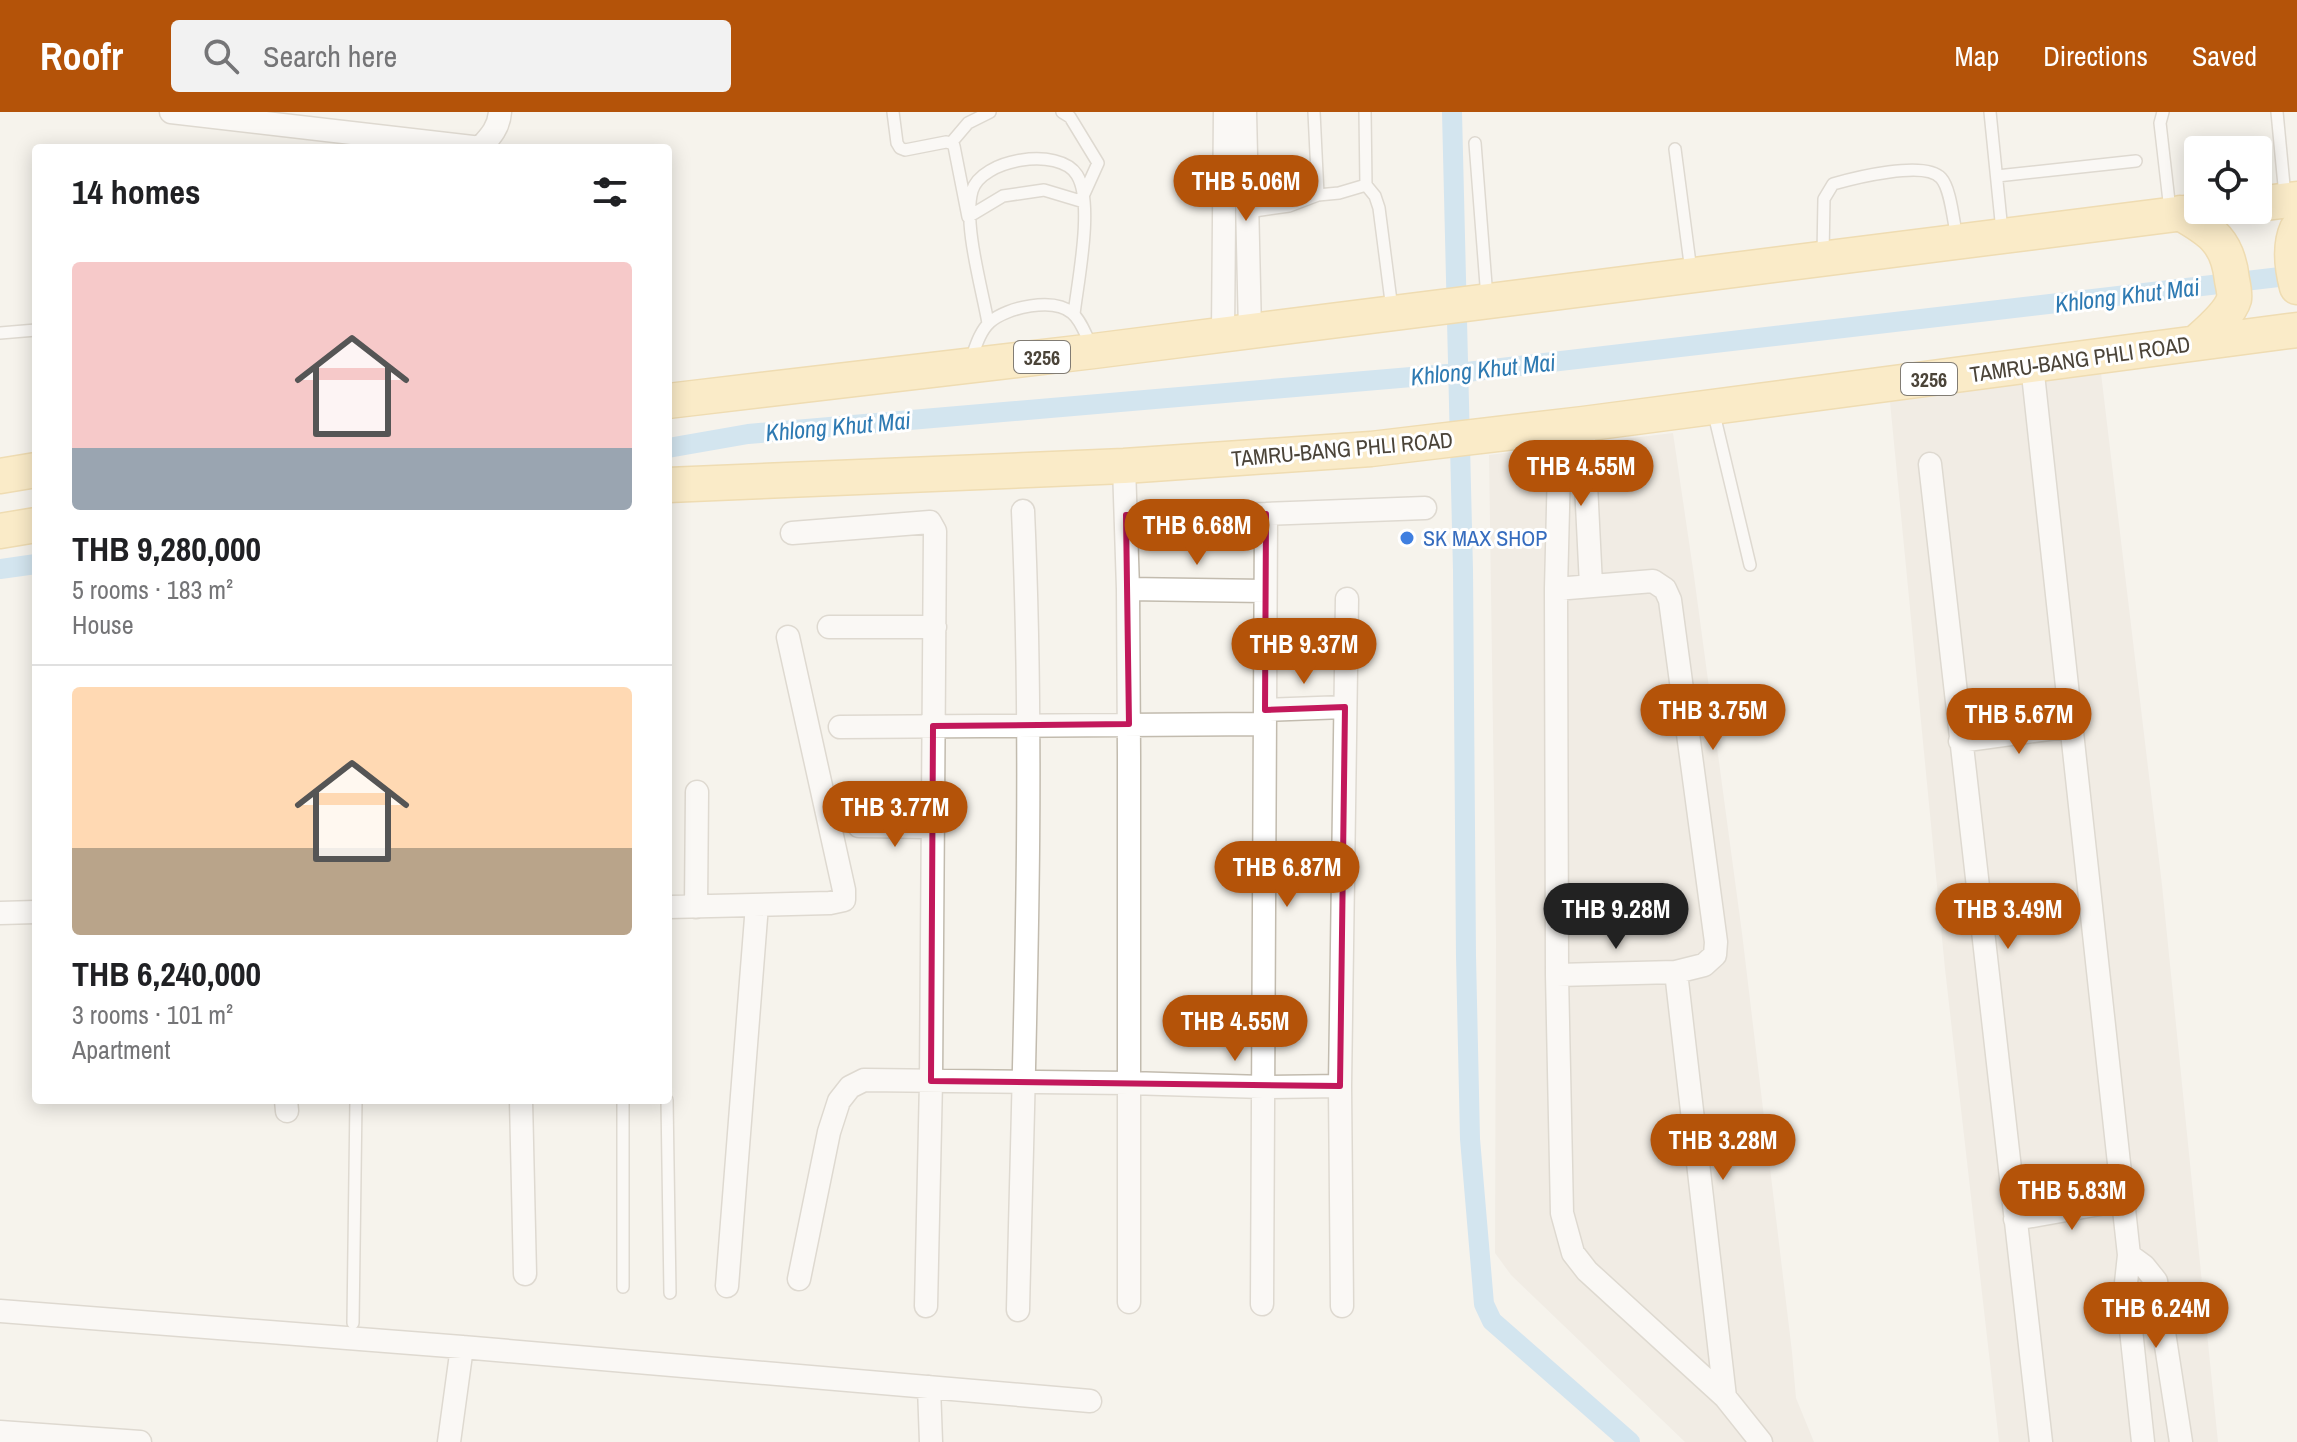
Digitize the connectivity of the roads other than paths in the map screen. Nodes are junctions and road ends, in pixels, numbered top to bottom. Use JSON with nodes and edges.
{"nodes":[{"id":1,"x":171,"y":112,"type":"edge"},
{"id":2,"x":500,"y":112,"type":"edge"},
{"id":3,"x":893,"y":112,"type":"edge"},
{"id":4,"x":990,"y":112,"type":"edge"},
{"id":5,"x":1062,"y":112,"type":"edge"},
{"id":6,"x":1225,"y":112,"type":"edge"},
{"id":7,"x":1245,"y":112,"type":"edge"},
{"id":8,"x":1314,"y":112,"type":"edge"},
{"id":9,"x":1365,"y":112,"type":"edge"},
{"id":10,"x":1990,"y":112,"type":"edge"},
{"id":11,"x":2163,"y":112,"type":"edge"},
{"id":12,"x":2277,"y":112,"type":"edge"},
{"id":13,"x":951,"y":143,"type":"junction"},
{"id":14,"x":1475,"y":143,"type":"dead end"},
{"id":15,"x":454,"y":144,"type":"edge"},
{"id":16,"x":484,"y":144,"type":"edge"},
{"id":17,"x":1675,"y":149,"type":"dead end"},
{"id":18,"x":2136,"y":161,"type":"dead end"},
{"id":19,"x":1997,"y":176,"type":"junction"},
{"id":20,"x":1366,"y":185,"type":"junction"},
{"id":21,"x":1318,"y":195,"type":"junction"},
{"id":22,"x":1084,"y":198,"type":"junction"},
{"id":23,"x":2184,"y":206,"type":"edge"},
{"id":24,"x":2284,"y":208,"type":"edge"},
{"id":25,"x":1247,"y":212,"type":"junction"},
{"id":26,"x":2184,"y":213,"type":"edge"},
{"id":27,"x":968,"y":217,"type":"junction"},
{"id":28,"x":2201,"y":224,"type":"edge"},
{"id":29,"x":2002,"y":236,"type":"junction"},
{"id":30,"x":1958,"y":242,"type":"junction"},
{"id":31,"x":1823,"y":259,"type":"junction"},
{"id":32,"x":1692,"y":276,"type":"junction"},
{"id":33,"x":2295,"y":278,"type":"edge"},
{"id":34,"x":1487,"y":302,"type":"junction"},
{"id":35,"x":1404,"y":312,"type":"junction"},
{"id":36,"x":1074,"y":314,"type":"junction"},
{"id":37,"x":988,"y":323,"type":"junction"},
{"id":38,"x":32,"y":330,"type":"edge"},
{"id":39,"x":2297,"y":330,"type":"edge"},
{"id":40,"x":1236,"y":332,"type":"junction"},
{"id":41,"x":0,"y":333,"type":"edge"},
{"id":42,"x":2196,"y":343,"type":"junction"},
{"id":43,"x":1094,"y":351,"type":"junction"},
{"id":44,"x":2032,"y":365,"type":"junction"},
{"id":45,"x":969,"y":366,"type":"junction"},
{"id":46,"x":672,"y":401,"type":"edge"},
{"id":47,"x":1712,"y":407,"type":"junction"},
{"id":48,"x":1572,"y":426,"type":"junction"},
{"id":49,"x":1930,"y":464,"type":"dead end"},
{"id":50,"x":1124,"y":466,"type":"junction"},
{"id":51,"x":32,"y":471,"type":"edge"},
{"id":52,"x":0,"y":476,"type":"edge"},
{"id":53,"x":672,"y":485,"type":"edge"},
{"id":54,"x":32,"y":495,"type":"edge"},
{"id":55,"x":0,"y":500,"type":"edge"},
{"id":56,"x":1425,"y":508,"type":"dead end"},
{"id":57,"x":1023,"y":511,"type":"dead end"},
{"id":58,"x":1266,"y":514,"type":"junction"},
{"id":59,"x":1126,"y":515,"type":"junction"},
{"id":60,"x":32,"y":526,"type":"edge"},
{"id":61,"x":0,"y":531,"type":"edge"},
{"id":62,"x":792,"y":533,"type":"dead end"},
{"id":63,"x":32,"y":545,"type":"edge"},
{"id":64,"x":0,"y":549,"type":"edge"},
{"id":65,"x":1750,"y":565,"type":"dead end"},
{"id":66,"x":1591,"y":585,"type":"junction"},
{"id":67,"x":1128,"y":589,"type":"junction"},
{"id":68,"x":1556,"y":589,"type":"junction"},
{"id":69,"x":1265,"y":591,"type":"junction"},
{"id":70,"x":1347,"y":599,"type":"dead end"},
{"id":71,"x":829,"y":627,"type":"dead end"},
{"id":72,"x":935,"y":627,"type":"junction"},
{"id":73,"x":788,"y":637,"type":"dead end"},
{"id":74,"x":1345,"y":707,"type":"junction"},
{"id":75,"x":1264,"y":717,"type":"junction"},
{"id":76,"x":1129,"y":724,"type":"junction"},
{"id":77,"x":1027,"y":725,"type":"junction"},
{"id":78,"x":933,"y":726,"type":"junction"},
{"id":79,"x":2071,"y":726,"type":"junction"},
{"id":80,"x":840,"y":727,"type":"dead end"},
{"id":81,"x":1960,"y":741,"type":"junction"},
{"id":82,"x":697,"y":792,"type":"dead end"},
{"id":83,"x":859,"y":826,"type":"dead end"},
{"id":84,"x":932,"y":827,"type":"junction"},
{"id":85,"x":757,"y":905,"type":"junction"},
{"id":86,"x":672,"y":907,"type":"edge"},
{"id":87,"x":696,"y":907,"type":"junction"},
{"id":88,"x":32,"y":912,"type":"edge"},
{"id":89,"x":0,"y":913,"type":"edge"},
{"id":90,"x":1676,"y":972,"type":"junction"},
{"id":91,"x":1557,"y":975,"type":"junction"},
{"id":92,"x":931,"y":1081,"type":"junction"},
{"id":93,"x":1023,"y":1082,"type":"junction"},
{"id":94,"x":1129,"y":1083,"type":"junction"},
{"id":95,"x":1340,"y":1086,"type":"junction"},
{"id":96,"x":1263,"y":1087,"type":"junction"},
{"id":97,"x":356,"y":1104,"type":"edge"},
{"id":98,"x":521,"y":1104,"type":"edge"},
{"id":99,"x":623,"y":1104,"type":"edge"},
{"id":100,"x":667,"y":1104,"type":"edge"},
{"id":101,"x":2122,"y":1200,"type":"junction"},
{"id":102,"x":2015,"y":1219,"type":"junction"},
{"id":103,"x":2129,"y":1255,"type":"junction"},
{"id":104,"x":525,"y":1274,"type":"dead end"},
{"id":105,"x":799,"y":1279,"type":"dead end"},
{"id":106,"x":727,"y":1286,"type":"dead end"},
{"id":107,"x":623,"y":1287,"type":"dead end"},
{"id":108,"x":670,"y":1293,"type":"dead end"},
{"id":109,"x":1129,"y":1302,"type":"dead end"},
{"id":110,"x":1262,"y":1304,"type":"dead end"},
{"id":111,"x":926,"y":1306,"type":"dead end"},
{"id":112,"x":1342,"y":1306,"type":"dead end"},
{"id":113,"x":1018,"y":1310,"type":"dead end"},
{"id":114,"x":0,"y":1311,"type":"edge"},
{"id":115,"x":353,"y":1323,"type":"dead end"},
{"id":116,"x":462,"y":1347,"type":"junction"},
{"id":117,"x":929,"y":1387,"type":"junction"},
{"id":118,"x":1725,"y":1397,"type":"junction"},
{"id":119,"x":1090,"y":1401,"type":"dead end"},
{"id":120,"x":0,"y":1432,"type":"edge"},
{"id":121,"x":74,"y":1439,"type":"edge"},
{"id":122,"x":140,"y":1442,"type":"edge"},
{"id":123,"x":449,"y":1442,"type":"edge"},
{"id":124,"x":931,"y":1442,"type":"edge"},
{"id":125,"x":1761,"y":1442,"type":"edge"},
{"id":126,"x":2041,"y":1442,"type":"edge"},
{"id":127,"x":2143,"y":1442,"type":"edge"},
{"id":128,"x":2181,"y":1442,"type":"edge"}],
"edges":[{"from":1,"to":15,"type":"street"},
{"from":2,"to":16,"type":"street"},
{"from":3,"to":13,"type":"lane"},
{"from":4,"to":13,"type":"lane"},
{"from":5,"to":22,"type":"lane"},
{"from":6,"to":40,"type":"street"},
{"from":7,"to":25,"type":"street"},
{"from":8,"to":21,"type":"lane"},
{"from":9,"to":20,"type":"lane"},
{"from":10,"to":19,"type":"lane"},
{"from":11,"to":23,"type":"lane"},
{"from":12,"to":24,"type":"lane"},
{"from":13,"to":27,"type":"lane"},
{"from":14,"to":34,"type":"lane"},
{"from":17,"to":32,"type":"lane"},
{"from":18,"to":19,"type":"lane"},
{"from":19,"to":29,"type":"lane"},
{"from":20,"to":21,"type":"lane"},
{"from":20,"to":35,"type":"lane"},
{"from":21,"to":25,"type":"lane"},
{"from":22,"to":27,"type":"lane"},
{"from":22,"to":27,"type":"lane"},
{"from":22,"to":36,"type":"lane"},
{"from":24,"to":33,"type":"main road"},
{"from":25,"to":40,"type":"street"},
{"from":26,"to":29,"type":"main road","number":"3256"},
{"from":27,"to":37,"type":"lane"},
{"from":28,"to":42,"type":"main road"},
{"from":29,"to":30,"type":"main road","number":"3256"},
{"from":30,"to":31,"type":"main road","number":"3256"},
{"from":30,"to":31,"type":"lane"},
{"from":31,"to":32,"type":"main road","number":"3256"},
{"from":32,"to":34,"type":"main road","number":"3256"},
{"from":34,"to":35,"type":"main road","number":"3256"},
{"from":35,"to":40,"type":"main road","number":"3256"},
{"from":36,"to":37,"type":"lane"},
{"from":36,"to":43,"type":"lane"},
{"from":37,"to":45,"type":"lane"},
{"from":38,"to":41,"type":"lane"},
{"from":39,"to":42,"type":"main road","name":"TAMRU-BANG PHLI ROAD","number":"3256"},
{"from":40,"to":43,"type":"main road","number":"3256"},
{"from":42,"to":44,"type":"main road","name":"TAMRU-BANG PHLI ROAD","number":"3256"},
{"from":43,"to":45,"type":"main road","number":"3256"},
{"from":44,"to":47,"type":"main road","name":"TAMRU-BANG PHLI ROAD","number":"3256"},
{"from":44,"to":79,"type":"street"},
{"from":45,"to":46,"type":"main road","number":"3256"},
{"from":47,"to":48,"type":"main road","name":"TAMRU-BANG PHLI ROAD","number":"3256"},
{"from":47,"to":65,"type":"lane"},
{"from":48,"to":50,"type":"main road","name":"TAMRU-BANG PHLI ROAD","number":"3256"},
{"from":48,"to":66,"type":"street"},
{"from":48,"to":68,"type":"street"},
{"from":49,"to":81,"type":"street"},
{"from":50,"to":53,"type":"main road","name":"TAMRU-BANG PHLI ROAD","number":"3256"},
{"from":50,"to":59,"type":"street"},
{"from":51,"to":52,"type":"main road"},
{"from":54,"to":55,"type":"main road"},
{"from":56,"to":58,"type":"street"},
{"from":57,"to":77,"type":"street"},
{"from":58,"to":59,"type":"street"},
{"from":58,"to":69,"type":"street"},
{"from":59,"to":67,"type":"street"},
{"from":60,"to":61,"type":"main road"},
{"from":62,"to":72,"type":"street"},
{"from":63,"to":64,"type":"main road"},
{"from":66,"to":68,"type":"street"},
{"from":66,"to":90,"type":"street"},
{"from":67,"to":69,"type":"street"},
{"from":67,"to":76,"type":"street"},
{"from":68,"to":91,"type":"street"},
{"from":69,"to":75,"type":"street"},
{"from":70,"to":74,"type":"street"},
{"from":71,"to":72,"type":"street"},
{"from":72,"to":78,"type":"street"},
{"from":73,"to":85,"type":"street"},
{"from":74,"to":75,"type":"street"},
{"from":74,"to":95,"type":"street"},
{"from":75,"to":76,"type":"street"},
{"from":75,"to":96,"type":"street"},
{"from":76,"to":77,"type":"street"},
{"from":76,"to":94,"type":"street"},
{"from":77,"to":78,"type":"street"},
{"from":77,"to":93,"type":"street"},
{"from":78,"to":80,"type":"street"},
{"from":78,"to":84,"type":"street"},
{"from":79,"to":81,"type":"street"},
{"from":79,"to":101,"type":"street"},
{"from":81,"to":102,"type":"street"},
{"from":82,"to":87,"type":"street"},
{"from":83,"to":84,"type":"street"},
{"from":84,"to":92,"type":"street"},
{"from":85,"to":87,"type":"street"},
{"from":85,"to":106,"type":"street"},
{"from":86,"to":87,"type":"street"},
{"from":88,"to":89,"type":"street"},
{"from":90,"to":91,"type":"street"},
{"from":90,"to":118,"type":"street"},
{"from":91,"to":118,"type":"street"},
{"from":92,"to":93,"type":"street"},
{"from":92,"to":105,"type":"street"},
{"from":92,"to":111,"type":"street"},
{"from":93,"to":94,"type":"street"},
{"from":93,"to":113,"type":"street"},
{"from":94,"to":96,"type":"street"},
{"from":94,"to":109,"type":"street"},
{"from":95,"to":96,"type":"street"},
{"from":95,"to":112,"type":"street"},
{"from":96,"to":110,"type":"street"},
{"from":97,"to":115,"type":"lane"},
{"from":98,"to":104,"type":"street"},
{"from":99,"to":107,"type":"lane"},
{"from":100,"to":108,"type":"lane"},
{"from":101,"to":102,"type":"street"},
{"from":101,"to":103,"type":"street"},
{"from":102,"to":126,"type":"street"},
{"from":103,"to":127,"type":"street"},
{"from":103,"to":128,"type":"street"},
{"from":114,"to":116,"type":"street"},
{"from":116,"to":117,"type":"street"},
{"from":116,"to":123,"type":"street"},
{"from":117,"to":119,"type":"street"},
{"from":117,"to":124,"type":"street"},
{"from":118,"to":125,"type":"street"},
{"from":120,"to":121,"type":"street"},
{"from":121,"to":122,"type":"street"}]}
